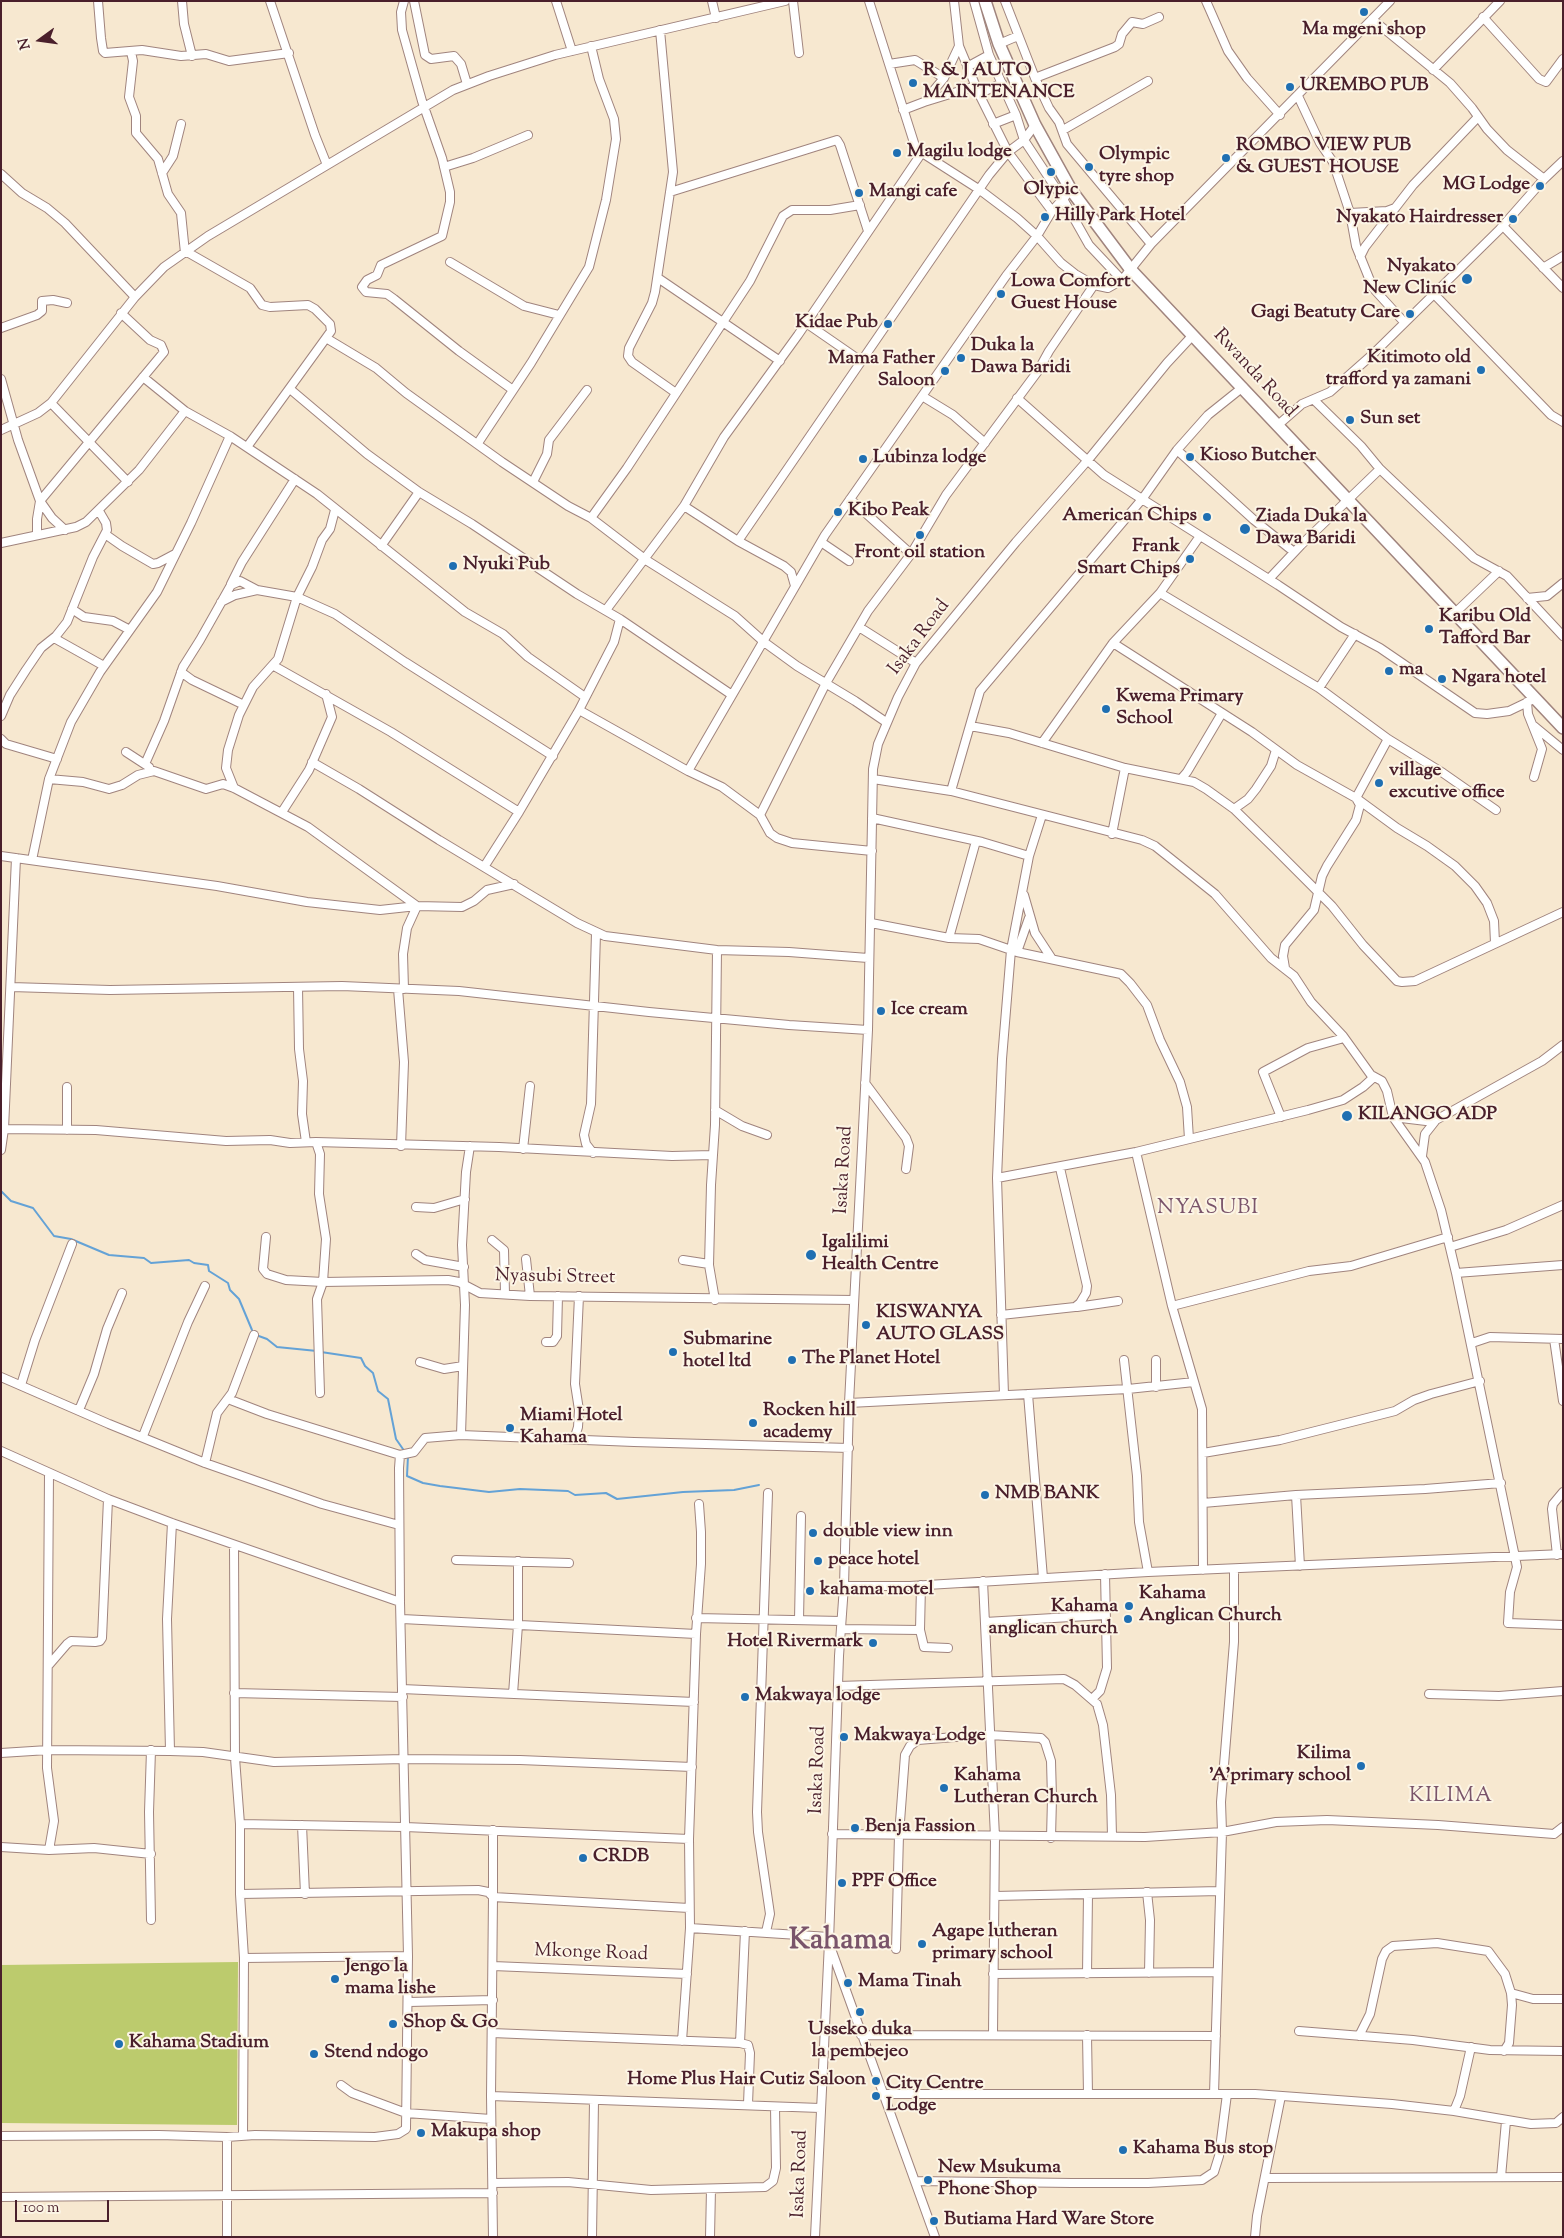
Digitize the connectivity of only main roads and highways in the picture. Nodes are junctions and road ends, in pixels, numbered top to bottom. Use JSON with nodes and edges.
{"nodes":[{"id":1,"x":985,"y":1,"type":"edge"},
{"id":2,"x":1563,"y":728,"type":"edge"}],
"edges":[{"from":1,"to":2,"type":"highway","name":"Rwanda Road"}]}
